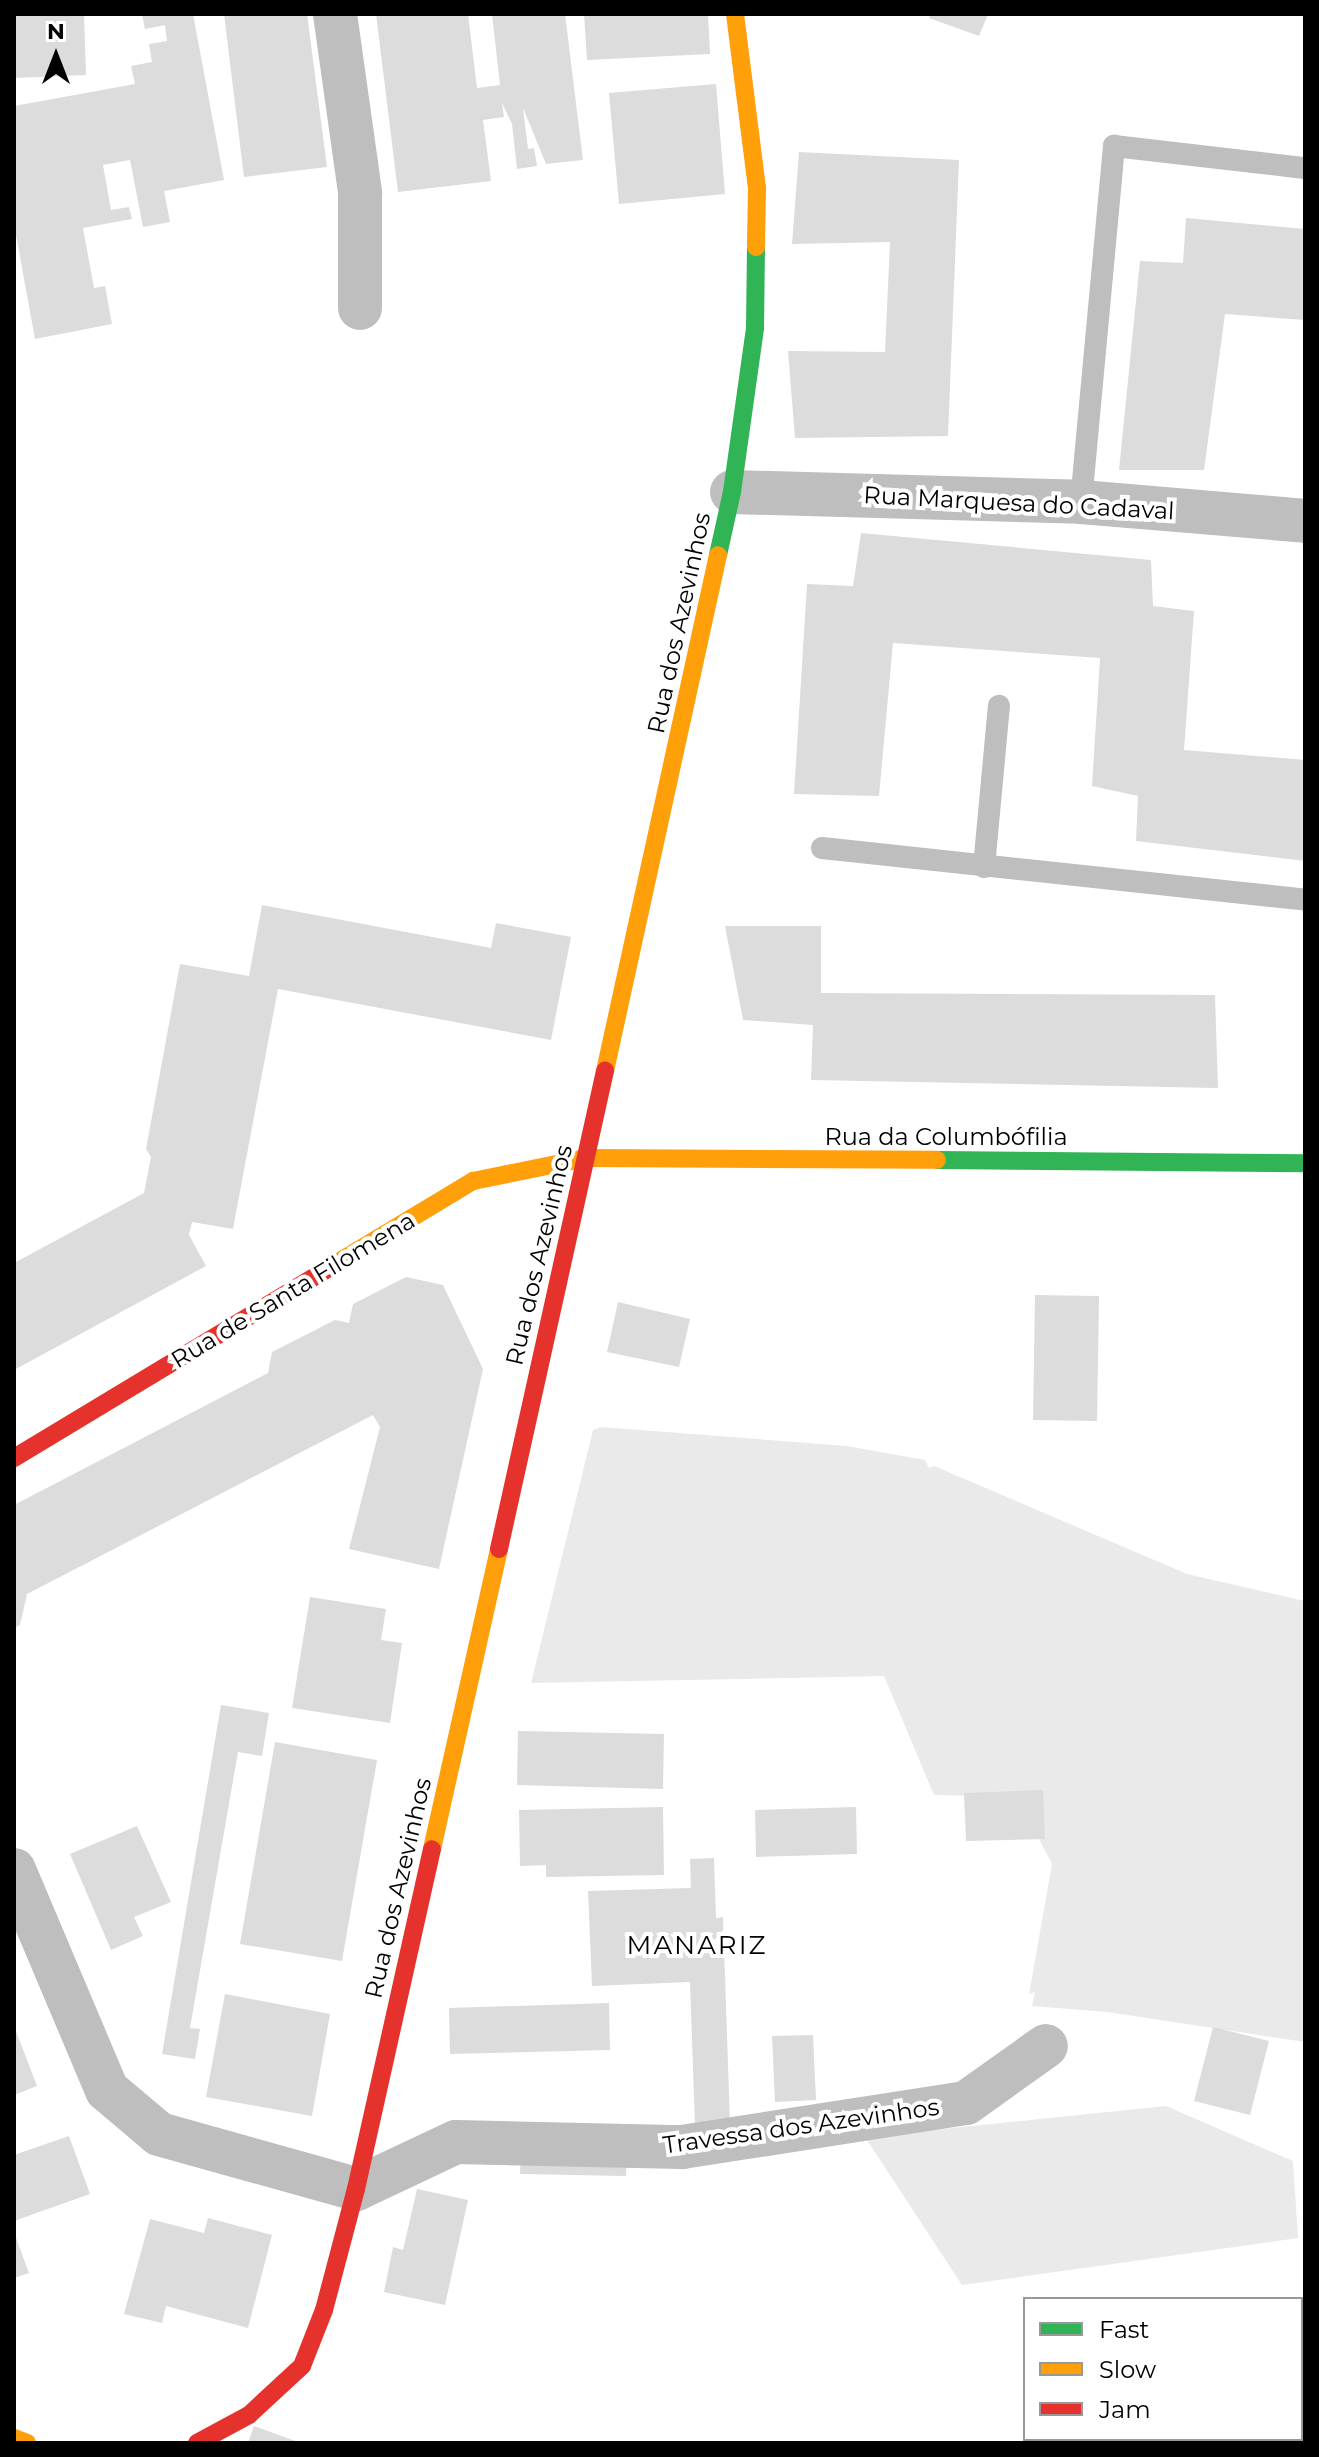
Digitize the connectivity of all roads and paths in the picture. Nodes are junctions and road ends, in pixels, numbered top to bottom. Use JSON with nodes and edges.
{"nodes":[{"id":1,"x":335,"y":14,"type":"edge"},
{"id":2,"x":735,"y":14,"type":"edge"},
{"id":3,"x":1305,"y":168,"type":"edge"},
{"id":4,"x":360,"y":308,"type":"dead end"},
{"id":5,"x":732,"y":492,"type":"junction"},
{"id":6,"x":1081,"y":502,"type":"junction"},
{"id":7,"x":1305,"y":521,"type":"edge"},
{"id":8,"x":999,"y":706,"type":"dead end"},
{"id":9,"x":822,"y":848,"type":"dead end"},
{"id":10,"x":984,"y":867,"type":"junction"},
{"id":11,"x":1305,"y":900,"type":"edge"},
{"id":12,"x":586,"y":1158,"type":"junction"},
{"id":13,"x":1305,"y":1163,"type":"edge"},
{"id":14,"x":14,"y":1458,"type":"edge"},
{"id":15,"x":14,"y":1870,"type":"edge"},
{"id":16,"x":1046,"y":2046,"type":"dead end"},
{"id":17,"x":356,"y":2189,"type":"junction"},
{"id":18,"x":14,"y":2438,"type":"edge"},
{"id":19,"x":27,"y":2443,"type":"edge"},
{"id":20,"x":197,"y":2443,"type":"edge"}],
"edges":[{"from":1,"to":4,"type":"street"},
{"from":2,"to":5,"type":"street","name":"Rua dos Azevinhos"},
{"from":3,"to":6,"type":"lane"},
{"from":5,"to":6,"type":"street","name":"Rua Marquesa do Cadaval"},
{"from":5,"to":12,"type":"street","name":"Rua dos Azevinhos"},
{"from":6,"to":7,"type":"street","name":"Rua Marquesa do Cadaval"},
{"from":8,"to":10,"type":"lane"},
{"from":9,"to":10,"type":"lane"},
{"from":10,"to":11,"type":"lane"},
{"from":12,"to":13,"type":"street","name":"Rua da Columbófilia"},
{"from":12,"to":14,"type":"street","name":"Rua de Santa Filomena"},
{"from":12,"to":17,"type":"street","name":"Rua dos Azevinhos"},
{"from":15,"to":17,"type":"street"},
{"from":16,"to":17,"type":"street","name":"Travessa dos Azevinhos"},
{"from":17,"to":20,"type":"street","name":"Rua dos Azevinhos"},
{"from":18,"to":19,"type":"street"}]}
